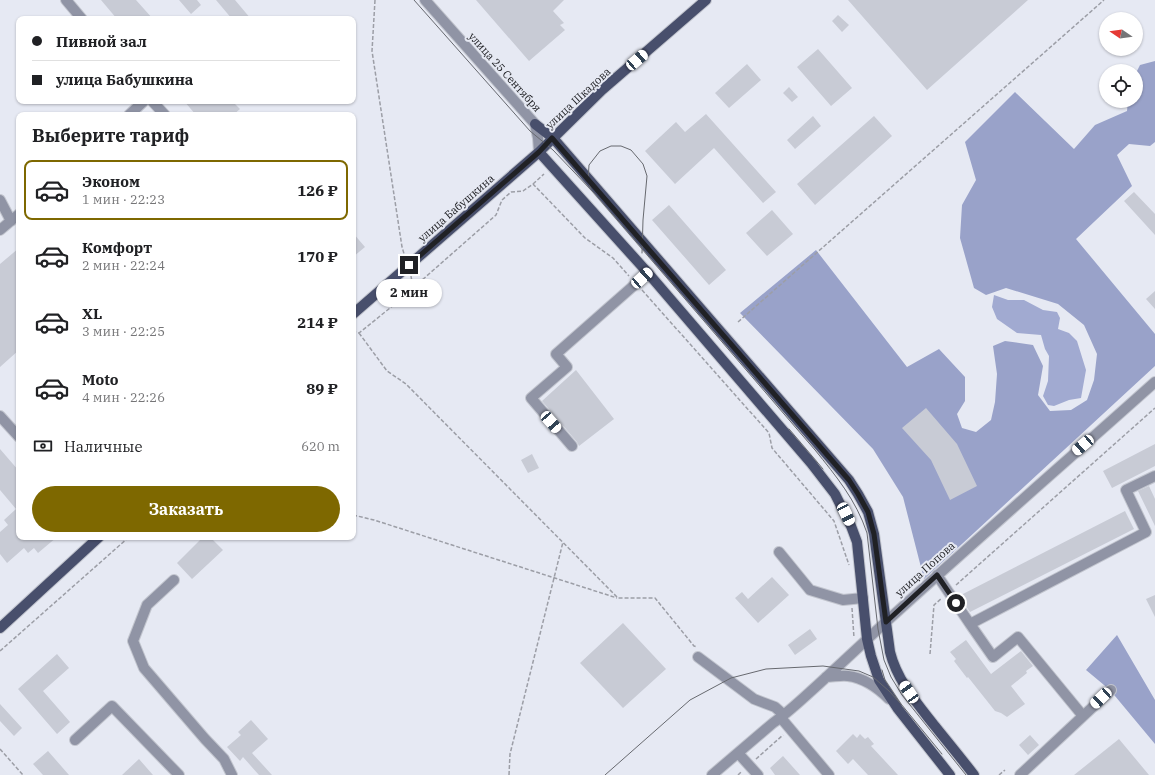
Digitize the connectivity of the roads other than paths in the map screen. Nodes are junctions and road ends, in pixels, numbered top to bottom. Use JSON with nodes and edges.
{"nodes":[{"id":1,"x":66,"y":0,"type":"edge"},
{"id":2,"x":425,"y":0,"type":"edge"},
{"id":3,"x":706,"y":0,"type":"edge"},
{"id":4,"x":79,"y":16,"type":"edge"},
{"id":5,"x":141,"y":104,"type":"edge"},
{"id":6,"x":155,"y":104,"type":"edge"},
{"id":7,"x":132,"y":112,"type":"edge"},
{"id":8,"x":162,"y":112,"type":"edge"},
{"id":9,"x":535,"y":124,"type":"junction"},
{"id":10,"x":552,"y":138,"type":"junction"},
{"id":11,"x":539,"y":152,"type":"junction"},
{"id":12,"x":0,"y":200,"type":"edge"},
{"id":13,"x":16,"y":216,"type":"edge"},
{"id":14,"x":10,"y":221,"type":"junction"},
{"id":15,"x":0,"y":230,"type":"edge"},
{"id":16,"x":648,"y":273,"type":"junction"},
{"id":17,"x":356,"y":311,"type":"edge"},
{"id":18,"x":1155,"y":382,"type":"edge"},
{"id":19,"x":0,"y":416,"type":"edge"},
{"id":20,"x":16,"y":434,"type":"edge"},
{"id":21,"x":572,"y":446,"type":"dead end"},
{"id":22,"x":1155,"y":476,"type":"edge"},
{"id":23,"x":93,"y":540,"type":"edge"},
{"id":24,"x":780,"y":552,"type":"dead end"},
{"id":25,"x":937,"y":575,"type":"junction"},
{"id":26,"x":174,"y":580,"type":"dead end"},
{"id":27,"x":858,"y":599,"type":"junction"},
{"id":28,"x":886,"y":622,"type":"junction"},
{"id":29,"x":970,"y":624,"type":"junction"},
{"id":30,"x":0,"y":628,"type":"edge"},
{"id":31,"x":867,"y":639,"type":"junction"},
{"id":32,"x":699,"y":652,"type":"road end"},
{"id":33,"x":826,"y":678,"type":"junction"},
{"id":34,"x":1110,"y":690,"type":"dead end"},
{"id":35,"x":898,"y":710,"type":"junction"},
{"id":36,"x":782,"y":716,"type":"junction"},
{"id":37,"x":1082,"y":716,"type":"junction"},
{"id":38,"x":74,"y":740,"type":"dead end"},
{"id":39,"x":738,"y":754,"type":"junction"},
{"id":40,"x":179,"y":775,"type":"edge"},
{"id":41,"x":232,"y":775,"type":"edge"},
{"id":42,"x":712,"y":775,"type":"edge"},
{"id":43,"x":758,"y":775,"type":"edge"},
{"id":44,"x":829,"y":775,"type":"edge"},
{"id":45,"x":950,"y":775,"type":"edge"},
{"id":46,"x":974,"y":775,"type":"edge"},
{"id":47,"x":1020,"y":775,"type":"edge"}],
"edges":[{"from":1,"to":4,"type":"street"},
{"from":2,"to":9,"type":"street","name":"улица 25 Сентября"},
{"from":3,"to":10,"type":"main road","name":"улица Шкадова"},
{"from":5,"to":7,"type":"street"},
{"from":6,"to":8,"type":"street"},
{"from":9,"to":10,"type":"main road"},
{"from":9,"to":11,"type":"street","name":"улица 25 Сентября"},
{"from":10,"to":11,"type":"main road","name":"улица Шкадова"},
{"from":10,"to":28,"type":"main road"},
{"from":11,"to":16,"type":"main road"},
{"from":11,"to":17,"type":"main road","name":"улица Бабушкина"},
{"from":12,"to":14,"type":"street"},
{"from":13,"to":14,"type":"street"},
{"from":14,"to":15,"type":"street"},
{"from":16,"to":21,"type":"street"},
{"from":16,"to":27,"type":"main road"},
{"from":18,"to":25,"type":"street","name":"улица Попова"},
{"from":19,"to":20,"type":"street"},
{"from":22,"to":29,"type":"street"},
{"from":23,"to":30,"type":"main road"},
{"from":24,"to":27,"type":"street"},
{"from":25,"to":28,"type":"street","name":"улица Попова"},
{"from":25,"to":29,"type":"street"},
{"from":26,"to":41,"type":"street"},
{"from":27,"to":31,"type":"main road"},
{"from":28,"to":31,"type":"street","name":"улица Попова"},
{"from":28,"to":46,"type":"main road"},
{"from":29,"to":37,"type":"street"},
{"from":31,"to":33,"type":"street","name":"улица Попова"},
{"from":31,"to":35,"type":"main road"},
{"from":32,"to":36,"type":"street"},
{"from":33,"to":35,"type":"street"},
{"from":33,"to":36,"type":"street","name":"улица Попова"},
{"from":34,"to":37,"type":"street"},
{"from":35,"to":45,"type":"main road"},
{"from":36,"to":39,"type":"street","name":"улица Попова"},
{"from":36,"to":44,"type":"street"},
{"from":37,"to":47,"type":"street"},
{"from":38,"to":40,"type":"street"},
{"from":39,"to":42,"type":"street","name":"улица Попова"},
{"from":39,"to":43,"type":"street"}]}
